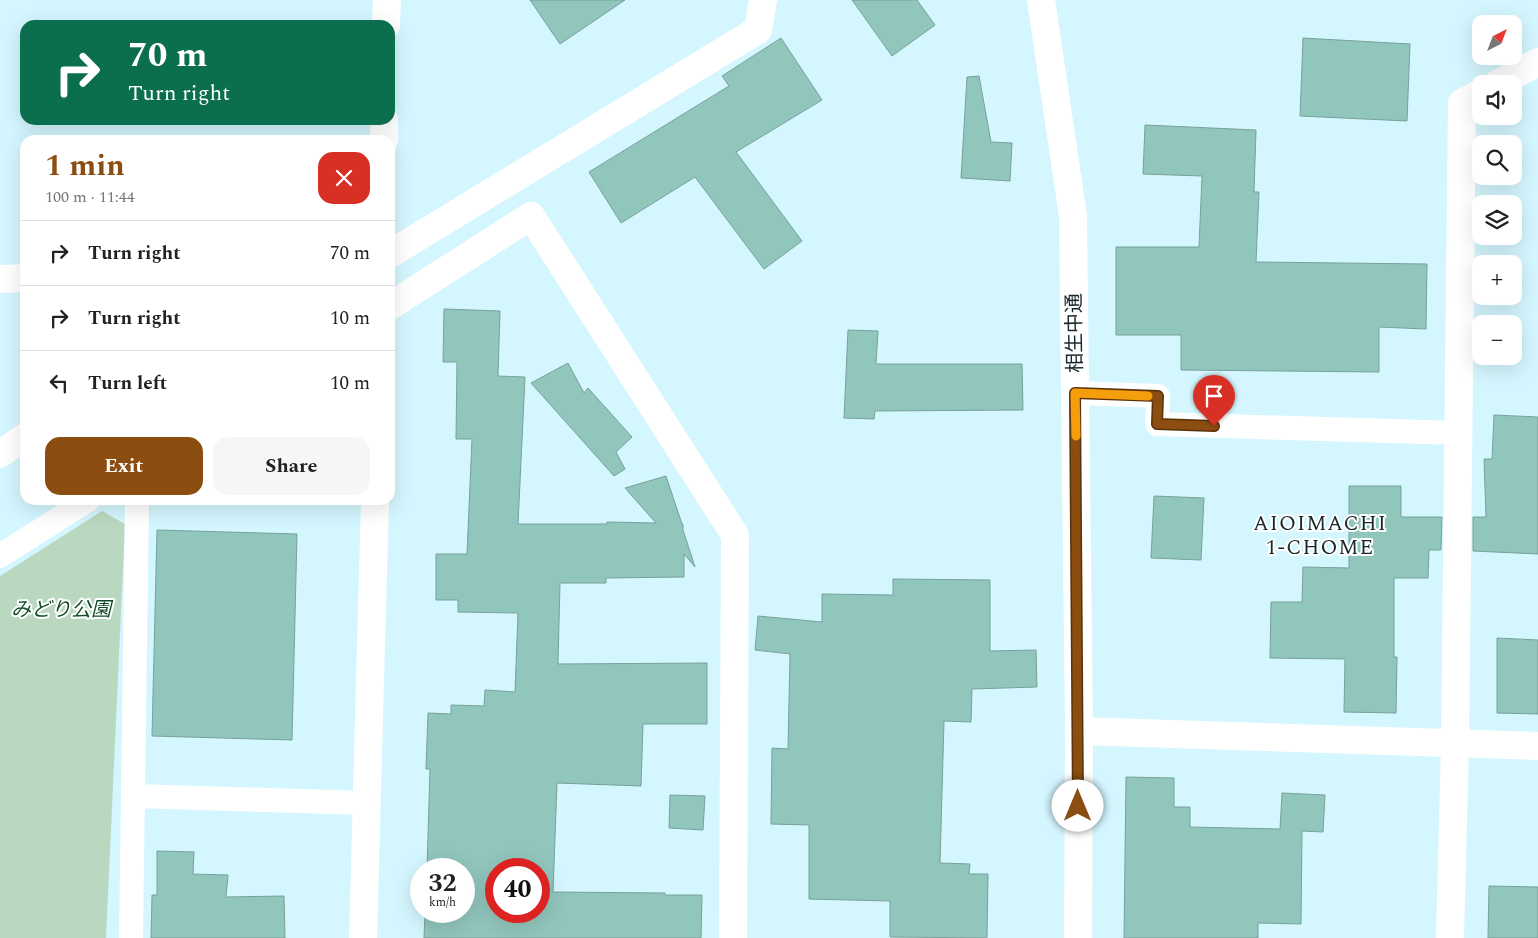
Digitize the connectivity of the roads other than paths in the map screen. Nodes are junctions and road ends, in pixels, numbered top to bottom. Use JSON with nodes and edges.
{"nodes":[{"id":1,"x":387,"y":0,"type":"edge"},
{"id":2,"x":763,"y":0,"type":"edge"},
{"id":3,"x":1041,"y":0,"type":"edge"},
{"id":4,"x":386,"y":20,"type":"edge"},
{"id":5,"x":1538,"y":62,"type":"edge"},
{"id":6,"x":1514,"y":75,"type":"edge"},
{"id":7,"x":1472,"y":97,"type":"edge"},
{"id":8,"x":395,"y":251,"type":"edge"},
{"id":9,"x":20,"y":278,"type":"edge"},
{"id":10,"x":0,"y":279,"type":"edge"},
{"id":11,"x":395,"y":303,"type":"edge"},
{"id":12,"x":1075,"y":393,"type":"junction"},
{"id":13,"x":1458,"y":432,"type":"junction"},
{"id":14,"x":20,"y":440,"type":"edge"},
{"id":15,"x":0,"y":454,"type":"edge"},
{"id":16,"x":80,"y":505,"type":"edge"},
{"id":17,"x":137,"y":505,"type":"edge"},
{"id":18,"x":375,"y":505,"type":"edge"},
{"id":19,"x":0,"y":556,"type":"edge"},
{"id":20,"x":1078,"y":731,"type":"junction"},
{"id":21,"x":1455,"y":743,"type":"junction"},
{"id":22,"x":1538,"y":746,"type":"edge"},
{"id":23,"x":133,"y":796,"type":"junction"},
{"id":24,"x":367,"y":803,"type":"junction"},
{"id":25,"x":131,"y":938,"type":"edge"},
{"id":26,"x":363,"y":938,"type":"edge"},
{"id":27,"x":733,"y":938,"type":"edge"},
{"id":28,"x":1078,"y":938,"type":"edge"},
{"id":29,"x":1450,"y":938,"type":"edge"}],
"edges":[{"from":1,"to":4,"type":"street"},
{"from":2,"to":8,"type":"street"},
{"from":3,"to":12,"type":"street","name":"相生中通"},
{"from":5,"to":6,"type":"street"},
{"from":7,"to":13,"type":"street"},
{"from":9,"to":10,"type":"street"},
{"from":11,"to":27,"type":"street"},
{"from":12,"to":13,"type":"lane"},
{"from":12,"to":20,"type":"street","name":"相生中通"},
{"from":13,"to":21,"type":"street"},
{"from":14,"to":15,"type":"street"},
{"from":16,"to":19,"type":"lane"},
{"from":17,"to":23,"type":"lane"},
{"from":18,"to":24,"type":"street"},
{"from":20,"to":21,"type":"street"},
{"from":20,"to":28,"type":"street","name":"相生中通"},
{"from":21,"to":22,"type":"street"},
{"from":21,"to":29,"type":"street"},
{"from":23,"to":24,"type":"lane"},
{"from":23,"to":25,"type":"lane"},
{"from":24,"to":26,"type":"street"}]}
